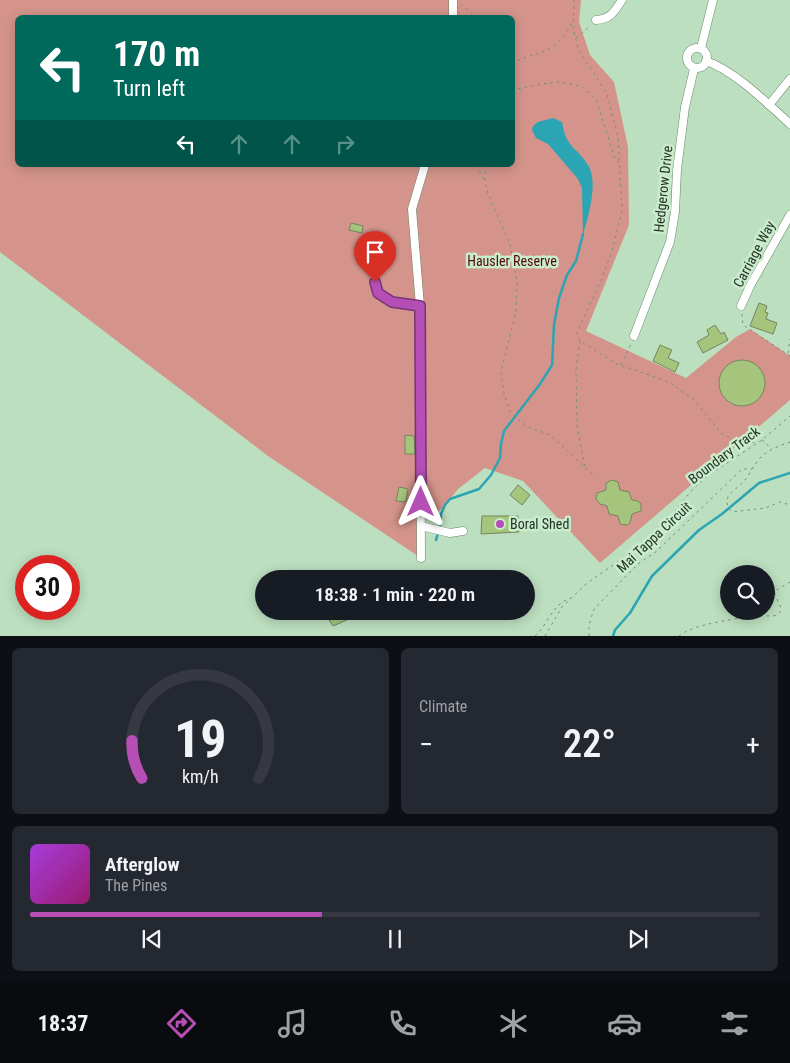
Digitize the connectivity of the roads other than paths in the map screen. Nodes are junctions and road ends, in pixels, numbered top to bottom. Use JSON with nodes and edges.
{"nodes":[{"id":1,"x":622,"y":0,"type":"edge"},
{"id":2,"x":713,"y":0,"type":"edge"},
{"id":3,"x":453,"y":1,"type":"edge"},
{"id":4,"x":453,"y":15,"type":"edge"},
{"id":5,"x":596,"y":20,"type":"road end"},
{"id":6,"x":701,"y":48,"type":"junction"},
{"id":7,"x":706,"y":61,"type":"junction"},
{"id":8,"x":694,"y":69,"type":"junction"},
{"id":9,"x":790,"y":79,"type":"edge"},
{"id":10,"x":769,"y":105,"type":"junction"},
{"id":11,"x":790,"y":124,"type":"edge"},
{"id":12,"x":424,"y":167,"type":"edge"},
{"id":13,"x":790,"y":216,"type":"edge"},
{"id":14,"x":366,"y":244,"type":"dead end"},
{"id":15,"x":420,"y":306,"type":"junction"},
{"id":16,"x":741,"y":306,"type":"road end"},
{"id":17,"x":634,"y":336,"type":"road end"},
{"id":18,"x":421,"y":526,"type":"junction"},
{"id":19,"x":463,"y":531,"type":"dead end"},
{"id":20,"x":422,"y":558,"type":"dead end"}],
"edges":[{"from":1,"to":5,"type":"street"},
{"from":2,"to":6,"type":"street"},
{"from":3,"to":4,"type":"street"},
{"from":6,"to":7,"type":"street"},
{"from":6,"to":8,"type":"street"},
{"from":7,"to":8,"type":"street"},
{"from":7,"to":10,"type":"street"},
{"from":8,"to":17,"type":"street","name":"Hedgerow Drive"},
{"from":9,"to":10,"type":"street"},
{"from":10,"to":11,"type":"street"},
{"from":12,"to":15,"type":"street"},
{"from":13,"to":16,"type":"street","name":"Carriage Way"},
{"from":14,"to":15,"type":"street"},
{"from":15,"to":18,"type":"street"},
{"from":18,"to":19,"type":"street"},
{"from":18,"to":20,"type":"street"}]}
